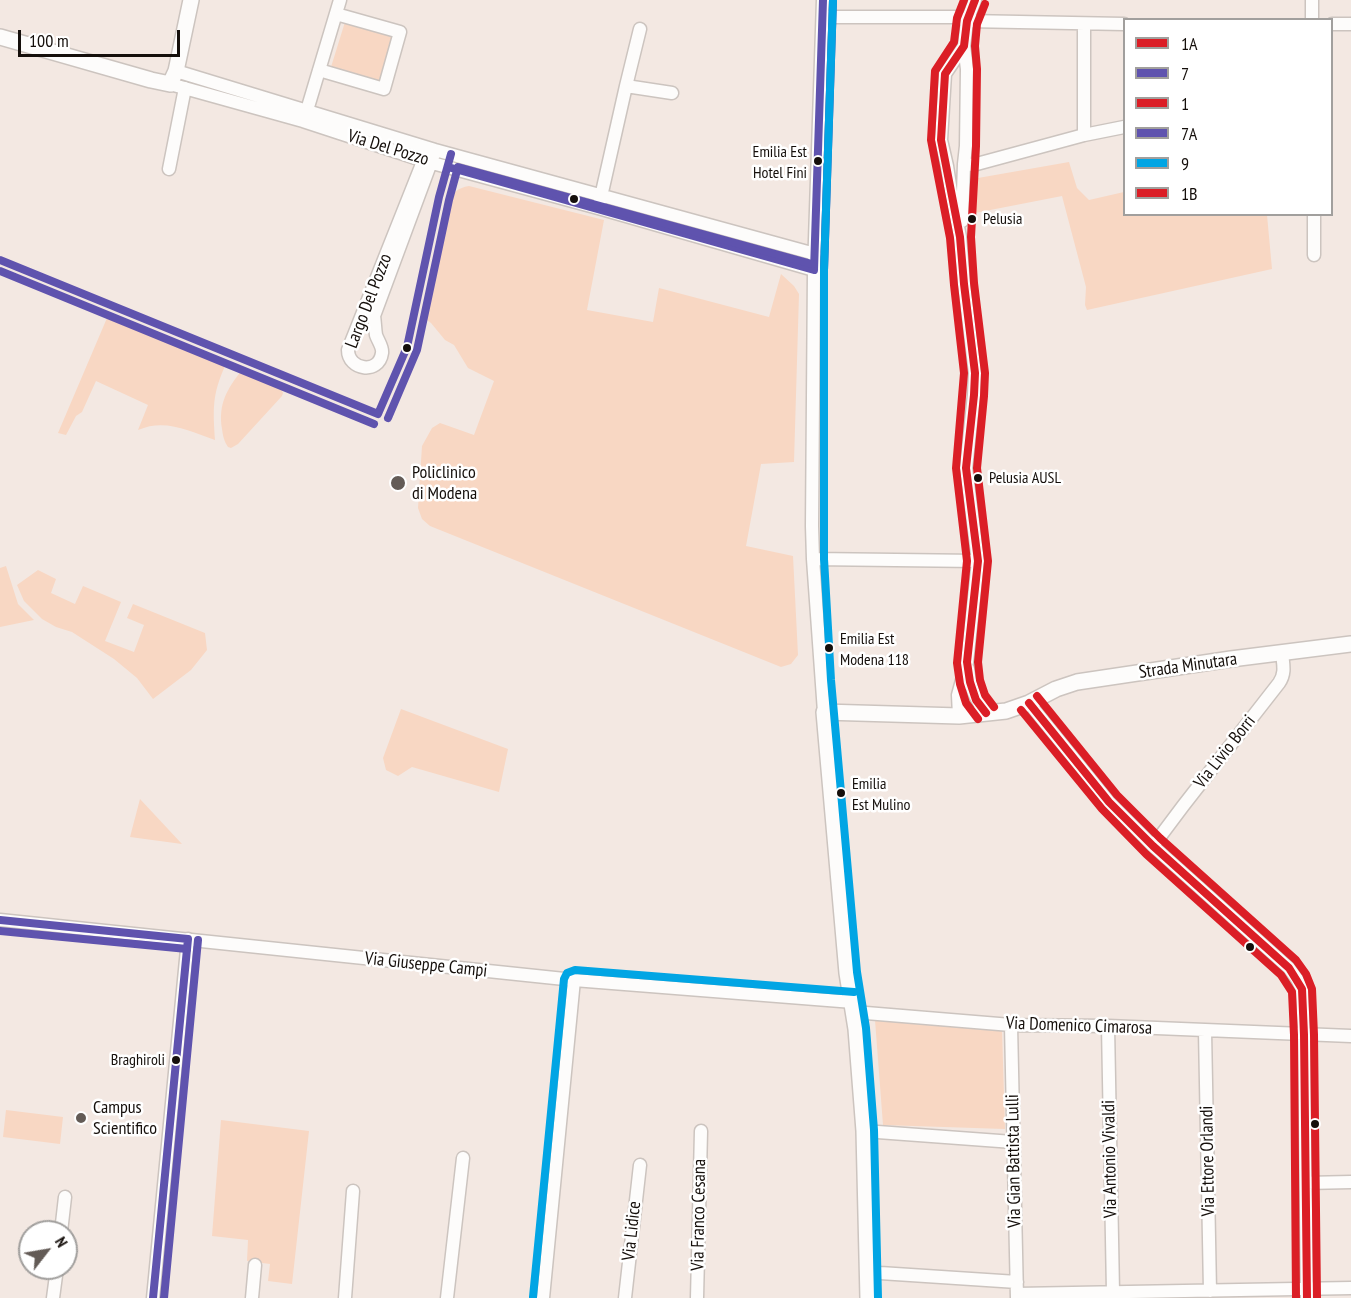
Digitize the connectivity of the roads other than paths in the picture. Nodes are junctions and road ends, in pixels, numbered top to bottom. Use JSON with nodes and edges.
{"nodes":[{"id":1,"x":191,"y":0,"type":"edge"},
{"id":2,"x":340,"y":0,"type":"edge"},
{"id":3,"x":824,"y":0,"type":"edge"},
{"id":4,"x":975,"y":0,"type":"edge"},
{"id":5,"x":1312,"y":0,"type":"edge"},
{"id":6,"x":336,"y":14,"type":"junction"},
{"id":7,"x":823,"y":17,"type":"junction"},
{"id":8,"x":1312,"y":18,"type":"edge"},
{"id":9,"x":968,"y":21,"type":"junction"},
{"id":10,"x":1084,"y":24,"type":"junction"},
{"id":11,"x":1123,"y":24,"type":"edge"},
{"id":12,"x":1333,"y":24,"type":"edge"},
{"id":13,"x":1351,"y":24,"type":"edge"},
{"id":14,"x":640,"y":29,"type":"dead end"},
{"id":15,"x":0,"y":38,"type":"edge"},
{"id":16,"x":964,"y":46,"type":"junction"},
{"id":17,"x":319,"y":70,"type":"junction"},
{"id":18,"x":177,"y":81,"type":"junction"},
{"id":19,"x":626,"y":86,"type":"junction"},
{"id":20,"x":672,"y":93,"type":"dead end"},
{"id":21,"x":305,"y":116,"type":"junction"},
{"id":22,"x":1123,"y":126,"type":"edge"},
{"id":23,"x":1084,"y":135,"type":"junction"},
{"id":24,"x":430,"y":155,"type":"junction"},
{"id":25,"x":964,"y":164,"type":"junction"},
{"id":26,"x":947,"y":166,"type":"junction"},
{"id":27,"x":169,"y":169,"type":"dead end"},
{"id":28,"x":600,"y":202,"type":"junction"},
{"id":29,"x":1314,"y":216,"type":"edge"},
{"id":30,"x":699,"y":223,"type":"junction"},
{"id":31,"x":694,"y":236,"type":"junction"},
{"id":32,"x":960,"y":237,"type":"junction"},
{"id":33,"x":815,"y":254,"type":"junction"},
{"id":34,"x":1314,"y":255,"type":"dead end"},
{"id":35,"x":814,"y":270,"type":"junction"},
{"id":36,"x":813,"y":559,"type":"junction"},
{"id":37,"x":978,"y":561,"type":"junction"},
{"id":38,"x":1351,"y":644,"type":"edge"},
{"id":39,"x":1282,"y":653,"type":"junction"},
{"id":40,"x":967,"y":662,"type":"junction"},
{"id":41,"x":1029,"y":703,"type":"junction"},
{"id":42,"x":824,"y":712,"type":"junction"},
{"id":43,"x":986,"y":713,"type":"junction"},
{"id":44,"x":959,"y":716,"type":"junction"},
{"id":45,"x":1153,"y":846,"type":"junction"},
{"id":46,"x":0,"y":920,"type":"edge"},
{"id":47,"x":188,"y":939,"type":"junction"},
{"id":48,"x":574,"y":980,"type":"junction"},
{"id":49,"x":853,"y":1007,"type":"junction"},
{"id":50,"x":1011,"y":1024,"type":"junction"},
{"id":51,"x":1108,"y":1026,"type":"junction"},
{"id":52,"x":1205,"y":1031,"type":"junction"},
{"id":53,"x":1304,"y":1035,"type":"junction"},
{"id":54,"x":1351,"y":1036,"type":"edge"},
{"id":55,"x":700,"y":1131,"type":"dead end"},
{"id":56,"x":864,"y":1131,"type":"junction"},
{"id":57,"x":1013,"y":1142,"type":"junction"},
{"id":58,"x":463,"y":1158,"type":"dead end"},
{"id":59,"x":640,"y":1165,"type":"dead end"},
{"id":60,"x":1351,"y":1182,"type":"edge"},
{"id":61,"x":1306,"y":1183,"type":"junction"},
{"id":62,"x":353,"y":1191,"type":"dead end"},
{"id":63,"x":65,"y":1197,"type":"dead end"},
{"id":64,"x":62,"y":1220,"type":"edge"},
{"id":65,"x":255,"y":1265,"type":"dead end"},
{"id":66,"x":868,"y":1270,"type":"junction"},
{"id":67,"x":55,"y":1280,"type":"edge"},
{"id":68,"x":1351,"y":1288,"type":"edge"},
{"id":69,"x":1017,"y":1291,"type":"edge"},
{"id":70,"x":1210,"y":1291,"type":"junction"},
{"id":71,"x":1113,"y":1292,"type":"junction"},
{"id":72,"x":1307,"y":1294,"type":"edge"},
{"id":73,"x":53,"y":1298,"type":"edge"},
{"id":74,"x":153,"y":1298,"type":"edge"},
{"id":75,"x":252,"y":1298,"type":"edge"},
{"id":76,"x":345,"y":1298,"type":"edge"},
{"id":77,"x":447,"y":1298,"type":"edge"},
{"id":78,"x":543,"y":1298,"type":"edge"},
{"id":79,"x":625,"y":1298,"type":"edge"},
{"id":80,"x":697,"y":1298,"type":"edge"},
{"id":81,"x":868,"y":1298,"type":"edge"}],
"edges":[{"from":1,"to":18,"type":"main road"},
{"from":2,"to":6,"type":"street"},
{"from":3,"to":7,"type":"street"},
{"from":4,"to":9,"type":"street"},
{"from":5,"to":8,"type":"street"},
{"from":6,"to":17,"type":"street"},
{"from":6,"to":17,"type":"street"},
{"from":7,"to":9,"type":"street"},
{"from":7,"to":33,"type":"street"},
{"from":9,"to":10,"type":"street"},
{"from":9,"to":16,"type":"street"},
{"from":10,"to":11,"type":"street"},
{"from":10,"to":23,"type":"street"},
{"from":12,"to":13,"type":"street"},
{"from":14,"to":19,"type":"street"},
{"from":15,"to":18,"type":"main road"},
{"from":16,"to":25,"type":"street"},
{"from":16,"to":26,"type":"street"},
{"from":17,"to":21,"type":"street"},
{"from":18,"to":21,"type":"street","name":"Via Del Pozzo"},
{"from":18,"to":21,"type":"street","name":"Via Del Pozzo"},
{"from":18,"to":27,"type":"street"},
{"from":19,"to":20,"type":"street"},
{"from":19,"to":28,"type":"street"},
{"from":21,"to":24,"type":"street","name":"Via Del Pozzo"},
{"from":22,"to":23,"type":"street"},
{"from":23,"to":25,"type":"street"},
{"from":24,"to":24,"type":"street","name":"Largo Del Pozzo"},
{"from":24,"to":28,"type":"street","name":"Via Del Pozzo"},
{"from":25,"to":26,"type":"street"},
{"from":25,"to":32,"type":"street"},
{"from":26,"to":32,"type":"street"},
{"from":28,"to":30,"type":"street","name":"Via Del Pozzo"},
{"from":28,"to":31,"type":"street","name":"Via Del Pozzo"},
{"from":29,"to":34,"type":"street"},
{"from":30,"to":31,"type":"street"},
{"from":30,"to":33,"type":"street","name":"Via Del Pozzo"},
{"from":31,"to":35,"type":"street","name":"Via Del Pozzo"},
{"from":32,"to":37,"type":"street"},
{"from":33,"to":35,"type":"street"},
{"from":35,"to":36,"type":"street"},
{"from":36,"to":37,"type":"street"},
{"from":36,"to":42,"type":"street"},
{"from":37,"to":40,"type":"street"},
{"from":38,"to":39,"type":"main road","name":"Strada Minutara"},
{"from":39,"to":41,"type":"main road","name":"Strada Minutara"},
{"from":39,"to":45,"type":"street","name":"Via Livio Borri"},
{"from":40,"to":43,"type":"street"},
{"from":40,"to":44,"type":"street"},
{"from":41,"to":43,"type":"main road","name":"Strada Minutara"},
{"from":41,"to":45,"type":"street"},
{"from":42,"to":44,"type":"main road","name":"Strada Minutara"},
{"from":42,"to":49,"type":"main road"},
{"from":43,"to":44,"type":"main road","name":"Strada Minutara"},
{"from":45,"to":53,"type":"street"},
{"from":46,"to":47,"type":"street","name":"Via Giuseppe Campi"},
{"from":47,"to":48,"type":"street","name":"Via Giuseppe Campi"},
{"from":47,"to":74,"type":"street"},
{"from":48,"to":49,"type":"street","name":"Via Giuseppe Campi"},
{"from":48,"to":78,"type":"street"},
{"from":49,"to":50,"type":"street","name":"Via Domenico Cimarosa"},
{"from":49,"to":56,"type":"main road"},
{"from":50,"to":51,"type":"street","name":"Via Domenico Cimarosa"},
{"from":50,"to":57,"type":"street","name":"Via Gian Battista Lulli"},
{"from":51,"to":52,"type":"street","name":"Via Domenico Cimarosa"},
{"from":51,"to":71,"type":"street","name":"Via Antonio Vivaldi"},
{"from":52,"to":53,"type":"street","name":"Via Domenico Cimarosa"},
{"from":52,"to":70,"type":"street","name":"Via Ettore Orlandi"},
{"from":53,"to":54,"type":"street","name":"Via Domenico Cimarosa"},
{"from":53,"to":61,"type":"street"},
{"from":55,"to":80,"type":"street","name":"Via Franco Cesana"},
{"from":56,"to":57,"type":"street"},
{"from":56,"to":66,"type":"main road"},
{"from":57,"to":69,"type":"street","name":"Via Gian Battista Lulli"},
{"from":58,"to":77,"type":"street"},
{"from":59,"to":79,"type":"street","name":"Via Lidice"},
{"from":60,"to":61,"type":"street"},
{"from":61,"to":72,"type":"street"},
{"from":62,"to":76,"type":"street"},
{"from":63,"to":64,"type":"street"},
{"from":65,"to":75,"type":"street"},
{"from":66,"to":69,"type":"street"},
{"from":66,"to":81,"type":"main road"},
{"from":67,"to":73,"type":"street"},
{"from":68,"to":72,"type":"street"},
{"from":69,"to":71,"type":"street"},
{"from":70,"to":71,"type":"street"},
{"from":70,"to":72,"type":"street"}]}
